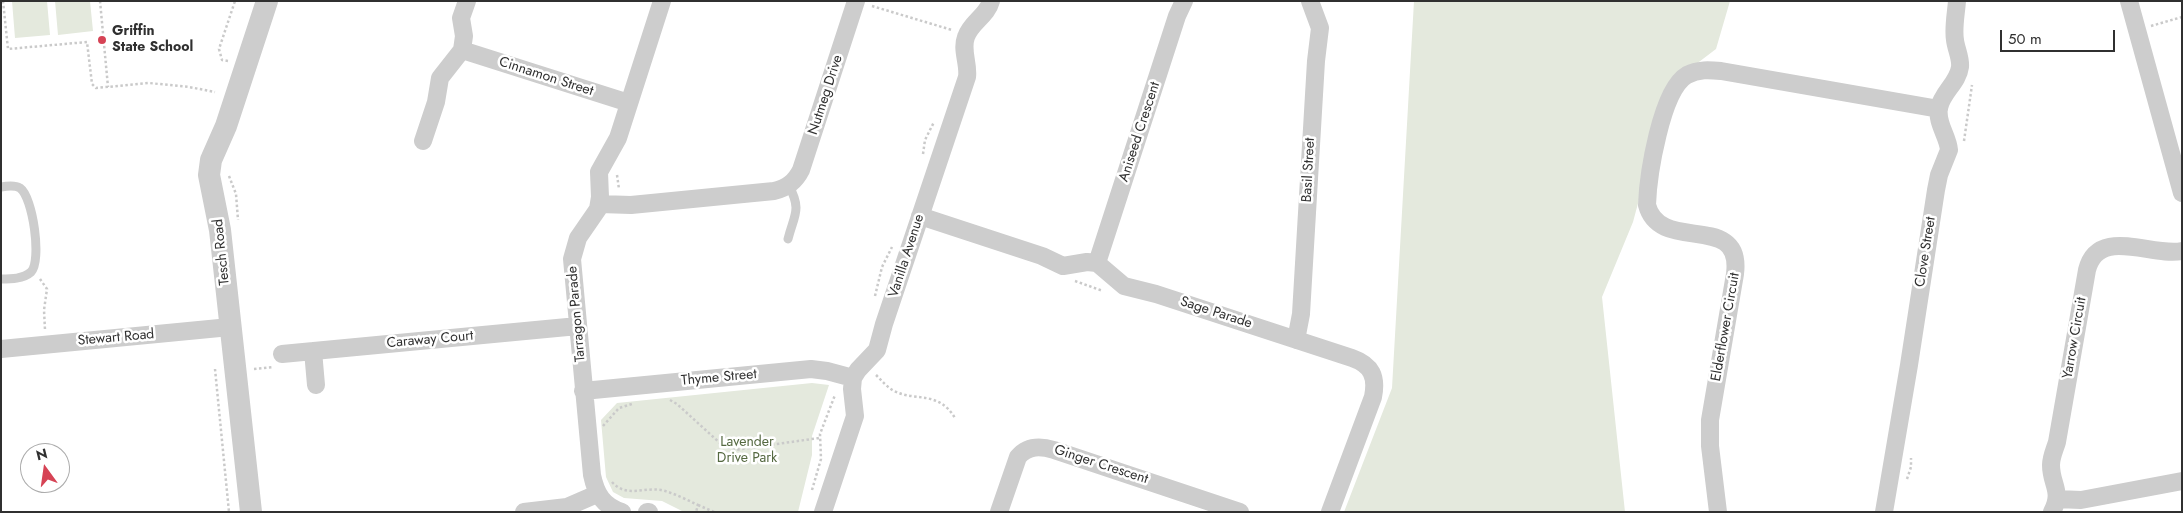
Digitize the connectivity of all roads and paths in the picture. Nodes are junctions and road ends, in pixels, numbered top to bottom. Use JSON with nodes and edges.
{"nodes":[{"id":1,"x":3,"y":1,"type":"edge"},
{"id":2,"x":100,"y":1,"type":"edge"},
{"id":3,"x":235,"y":1,"type":"edge"},
{"id":4,"x":267,"y":1,"type":"edge"},
{"id":5,"x":467,"y":1,"type":"edge"},
{"id":6,"x":662,"y":1,"type":"edge"},
{"id":7,"x":992,"y":1,"type":"edge"},
{"id":8,"x":1184,"y":1,"type":"edge"},
{"id":9,"x":1310,"y":1,"type":"edge"},
{"id":10,"x":1957,"y":1,"type":"edge"},
{"id":11,"x":2129,"y":1,"type":"edge"},
{"id":12,"x":861,"y":5,"type":"edge"},
{"id":13,"x":2182,"y":17,"type":"edge"},
{"id":14,"x":955,"y":24,"type":"dead end"},
{"id":15,"x":2149,"y":26,"type":"dead end"},
{"id":16,"x":952,"y":30,"type":"junction"},
{"id":17,"x":950,"y":38,"type":"dead end"},
{"id":18,"x":462,"y":50,"type":"junction"},
{"id":19,"x":234,"y":62,"type":"dead end"},
{"id":20,"x":108,"y":87,"type":"junction"},
{"id":21,"x":215,"y":92,"type":"dead end"},
{"id":22,"x":629,"y":103,"type":"junction"},
{"id":23,"x":1939,"y":109,"type":"junction"},
{"id":24,"x":936,"y":116,"type":"dead end"},
{"id":25,"x":423,"y":140,"type":"dead end"},
{"id":26,"x":922,"y":159,"type":"dead end"},
{"id":27,"x":228,"y":171,"type":"dead end"},
{"id":28,"x":789,"y":186,"type":"junction"},
{"id":29,"x":1,"y":187,"type":"edge"},
{"id":30,"x":2182,"y":193,"type":"edge"},
{"id":31,"x":600,"y":204,"type":"junction"},
{"id":32,"x":920,"y":216,"type":"junction"},
{"id":33,"x":239,"y":221,"type":"dead end"},
{"id":34,"x":788,"y":239,"type":"dead end"},
{"id":35,"x":893,"y":244,"type":"dead end"},
{"id":36,"x":2182,"y":252,"type":"edge"},
{"id":37,"x":1097,"y":263,"type":"junction"},
{"id":38,"x":31,"y":272,"type":"junction"},
{"id":39,"x":1068,"y":279,"type":"dead end"},
{"id":40,"x":1,"y":280,"type":"edge"},
{"id":41,"x":1105,"y":291,"type":"dead end"},
{"id":42,"x":874,"y":305,"type":"dead end"},
{"id":43,"x":578,"y":326,"type":"junction"},
{"id":44,"x":230,"y":327,"type":"junction"},
{"id":45,"x":45,"y":330,"type":"dead end"},
{"id":46,"x":1296,"y":340,"type":"junction"},
{"id":47,"x":1,"y":349,"type":"edge"},
{"id":48,"x":313,"y":351,"type":"junction"},
{"id":49,"x":276,"y":360,"type":"joint"},
{"id":50,"x":215,"y":364,"type":"dead end"},
{"id":51,"x":260,"y":368,"type":"dead end"},
{"id":52,"x":872,"y":370,"type":"dead end"},
{"id":53,"x":853,"y":378,"type":"junction"},
{"id":54,"x":316,"y":385,"type":"dead end"},
{"id":55,"x":583,"y":391,"type":"junction"},
{"id":56,"x":836,"y":391,"type":"dead end"},
{"id":57,"x":666,"y":399,"type":"dead end"},
{"id":58,"x":641,"y":402,"type":"dead end"},
{"id":59,"x":955,"y":418,"type":"dead end"},
{"id":60,"x":602,"y":432,"type":"dead end"},
{"id":61,"x":819,"y":438,"type":"junction"},
{"id":62,"x":609,"y":478,"type":"dead end"},
{"id":63,"x":2182,"y":482,"type":"edge"},
{"id":64,"x":597,"y":494,"type":"junction"},
{"id":65,"x":810,"y":496,"type":"dead end"},
{"id":66,"x":698,"y":505,"type":"junction"},
{"id":67,"x":2054,"y":506,"type":"edge"},
{"id":68,"x":229,"y":512,"type":"edge"},
{"id":69,"x":251,"y":512,"type":"edge"},
{"id":70,"x":524,"y":512,"type":"edge"},
{"id":71,"x":622,"y":512,"type":"edge"},
{"id":72,"x":696,"y":512,"type":"edge"},
{"id":73,"x":714,"y":512,"type":"edge"},
{"id":74,"x":824,"y":512,"type":"edge"},
{"id":75,"x":998,"y":512,"type":"edge"},
{"id":76,"x":1240,"y":512,"type":"edge"},
{"id":77,"x":1330,"y":512,"type":"edge"},
{"id":78,"x":1718,"y":512,"type":"edge"},
{"id":79,"x":1884,"y":512,"type":"edge"}],
"edges":[{"from":1,"to":20,"type":"path"},
{"from":2,"to":20,"type":"path"},
{"from":3,"to":19,"type":"path"},
{"from":4,"to":44,"type":"street","name":"Tesch Road"},
{"from":5,"to":18,"type":"street"},
{"from":6,"to":22,"type":"street"},
{"from":7,"to":32,"type":"street","name":"Vanilla Avenue"},
{"from":8,"to":37,"type":"street","name":"Aniseed Crescent"},
{"from":9,"to":46,"type":"street","name":"Basil Street"},
{"from":10,"to":23,"type":"street"},
{"from":11,"to":30,"type":"street"},
{"from":12,"to":16,"type":"path"},
{"from":12,"to":28,"type":"street","name":"Nutmeg Drive"},
{"from":13,"to":15,"type":"path"},
{"from":14,"to":16,"type":"path"},
{"from":16,"to":17,"type":"path"},
{"from":18,"to":22,"type":"street","name":"Cinnamon Street"},
{"from":18,"to":25,"type":"street"},
{"from":20,"to":21,"type":"path"},
{"from":22,"to":31,"type":"street"},
{"from":23,"to":78,"type":"street","name":"Elderflower Circuit"},
{"from":23,"to":79,"type":"street","name":"Clove Street"},
{"from":24,"to":26,"type":"path"},
{"from":27,"to":33,"type":"path"},
{"from":28,"to":31,"type":"street"},
{"from":28,"to":34,"type":"lane"},
{"from":29,"to":38,"type":"lane"},
{"from":31,"to":43,"type":"street","name":"Tarragon Parade"},
{"from":32,"to":37,"type":"street"},
{"from":32,"to":53,"type":"street","name":"Vanilla Avenue"},
{"from":35,"to":42,"type":"path"},
{"from":36,"to":67,"type":"street","name":"Yarrow Circuit"},
{"from":37,"to":46,"type":"street","name":"Sage Parade"},
{"from":38,"to":40,"type":"lane"},
{"from":38,"to":45,"type":"path"},
{"from":39,"to":41,"type":"path"},
{"from":43,"to":48,"type":"street","name":"Caraway Court"},
{"from":43,"to":55,"type":"street","name":"Tarragon Parade"},
{"from":44,"to":47,"type":"street","name":"Stewart Road"},
{"from":44,"to":69,"type":"street","name":"Tesch Road"},
{"from":46,"to":77,"type":"street","name":"Sage Parade"},
{"from":48,"to":49,"type":"street","name":"Caraway Court"},
{"from":48,"to":54,"type":"street"},
{"from":49,"to":51,"type":"path"},
{"from":50,"to":68,"type":"path"},
{"from":52,"to":59,"type":"path"},
{"from":53,"to":55,"type":"street","name":"Thyme Street"},
{"from":53,"to":74,"type":"street"},
{"from":55,"to":64,"type":"street","name":"Tarragon Parade"},
{"from":56,"to":61,"type":"path"},
{"from":57,"to":61,"type":"path"},
{"from":58,"to":60,"type":"path"},
{"from":61,"to":65,"type":"path"},
{"from":62,"to":66,"type":"path"},
{"from":63,"to":67,"type":"street"},
{"from":64,"to":70,"type":"street"},
{"from":64,"to":71,"type":"street"},
{"from":66,"to":72,"type":"path"},
{"from":66,"to":73,"type":"path"},
{"from":75,"to":76,"type":"street","name":"Ginger Crescent"}]}
